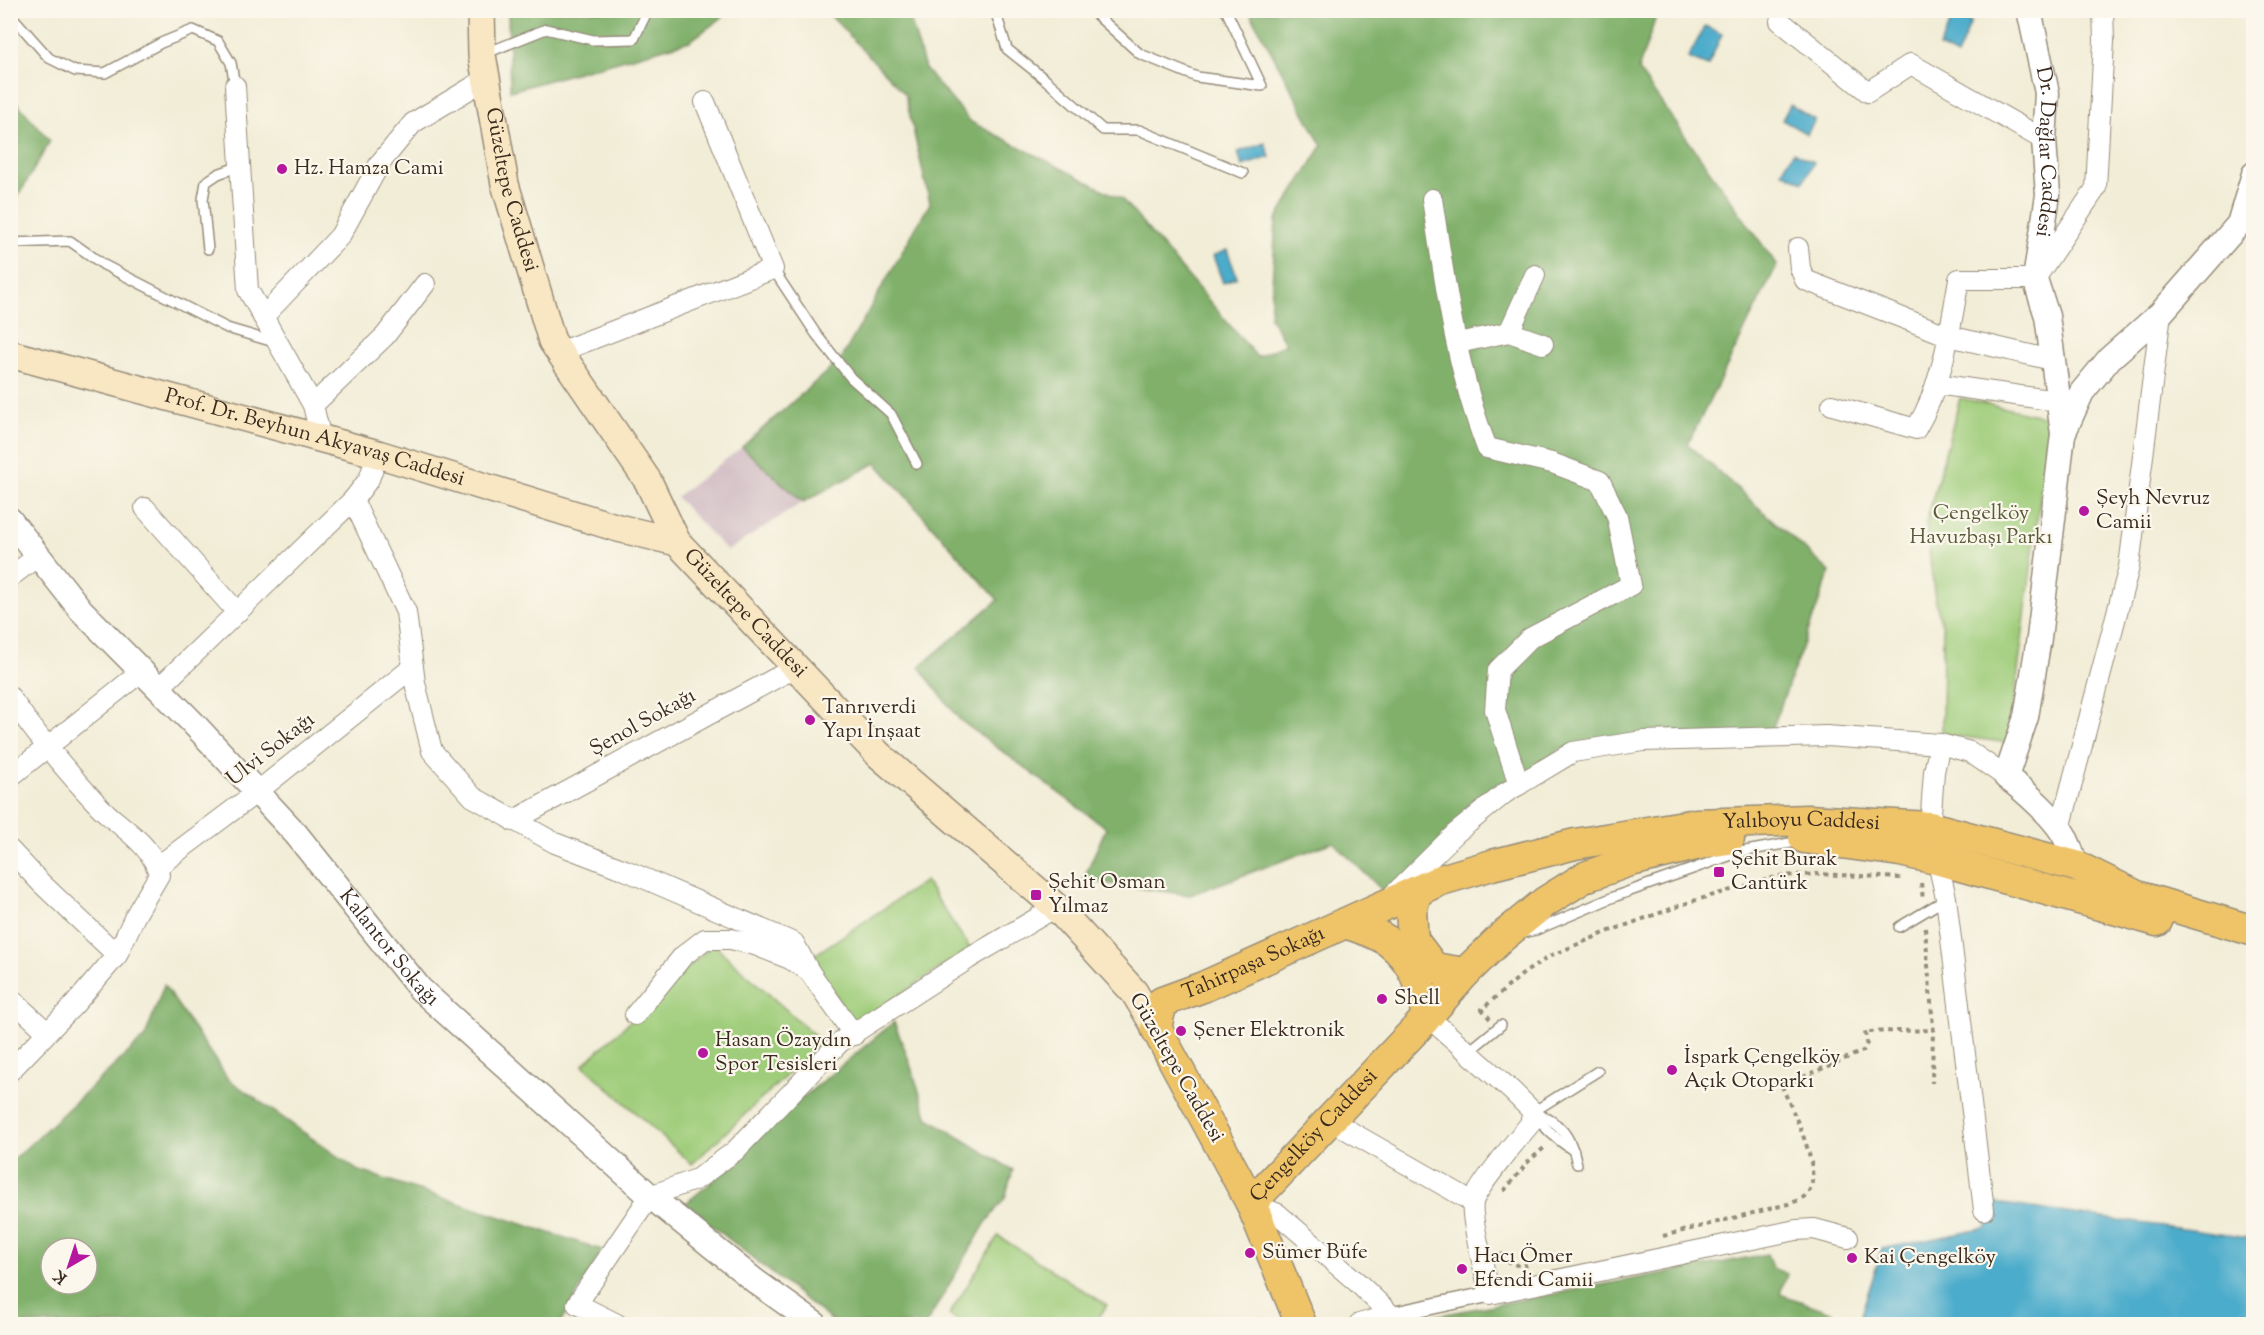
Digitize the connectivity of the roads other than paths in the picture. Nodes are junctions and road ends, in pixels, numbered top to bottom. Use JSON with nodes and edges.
{"nodes":[{"id":1,"x":481,"y":10,"type":"edge"},
{"id":2,"x":648,"y":10,"type":"edge"},
{"id":3,"x":995,"y":10,"type":"edge"},
{"id":4,"x":1091,"y":10,"type":"edge"},
{"id":5,"x":1226,"y":10,"type":"edge"},
{"id":6,"x":2029,"y":10,"type":"edge"},
{"id":7,"x":2103,"y":10,"type":"edge"},
{"id":8,"x":10,"y":14,"type":"edge"},
{"id":9,"x":1780,"y":21,"type":"dead end"},
{"id":10,"x":484,"y":67,"type":"junction"},
{"id":11,"x":235,"y":86,"type":"joint"},
{"id":12,"x":705,"y":102,"type":"dead end"},
{"id":13,"x":2044,"y":140,"type":"junction"},
{"id":14,"x":240,"y":166,"type":"junction"},
{"id":15,"x":1243,"y":173,"type":"dead end"},
{"id":16,"x":2253,"y":174,"type":"edge"},
{"id":17,"x":1432,"y":199,"type":"dead end"},
{"id":18,"x":10,"y":243,"type":"edge"},
{"id":19,"x":1798,"y":248,"type":"dead end"},
{"id":20,"x":208,"y":249,"type":"dead end"},
{"id":21,"x":774,"y":269,"type":"junction"},
{"id":22,"x":1535,"y":275,"type":"dead end"},
{"id":23,"x":2035,"y":279,"type":"junction"},
{"id":24,"x":425,"y":284,"type":"dead end"},
{"id":25,"x":2161,"y":313,"type":"junction"},
{"id":26,"x":263,"y":317,"type":"junction"},
{"id":27,"x":1509,"y":332,"type":"junction"},
{"id":28,"x":1949,"y":336,"type":"junction"},
{"id":29,"x":277,"y":342,"type":"junction"},
{"id":30,"x":1458,"y":343,"type":"junction"},
{"id":31,"x":1543,"y":344,"type":"dead end"},
{"id":32,"x":560,"y":352,"type":"junction"},
{"id":33,"x":10,"y":354,"type":"edge"},
{"id":34,"x":2052,"y":360,"type":"junction"},
{"id":35,"x":1936,"y":384,"type":"junction"},
{"id":36,"x":2057,"y":401,"type":"junction"},
{"id":37,"x":313,"y":405,"type":"junction"},
{"id":38,"x":1832,"y":405,"type":"dead end"},
{"id":39,"x":2063,"y":434,"type":"junction"},
{"id":40,"x":321,"y":439,"type":"junction"},
{"id":41,"x":378,"y":454,"type":"junction"},
{"id":42,"x":917,"y":464,"type":"dead end"},
{"id":43,"x":353,"y":500,"type":"junction"},
{"id":44,"x":145,"y":508,"type":"dead end"},
{"id":45,"x":10,"y":520,"type":"edge"},
{"id":46,"x":677,"y":542,"type":"junction"},
{"id":47,"x":38,"y":556,"type":"junction"},
{"id":48,"x":10,"y":577,"type":"edge"},
{"id":49,"x":237,"y":612,"type":"junction"},
{"id":50,"x":413,"y":667,"type":"junction"},
{"id":51,"x":796,"y":667,"type":"junction"},
{"id":52,"x":142,"y":671,"type":"junction"},
{"id":53,"x":159,"y":688,"type":"junction"},
{"id":54,"x":10,"y":698,"type":"edge"},
{"id":55,"x":1940,"y":744,"type":"junction"},
{"id":56,"x":47,"y":747,"type":"junction"},
{"id":57,"x":10,"y":777,"type":"edge"},
{"id":58,"x":2006,"y":777,"type":"junction"},
{"id":59,"x":1518,"y":785,"type":"junction"},
{"id":60,"x":257,"y":792,"type":"junction"},
{"id":61,"x":513,"y":821,"type":"junction"},
{"id":62,"x":1930,"y":827,"type":"junction"},
{"id":63,"x":2060,"y":829,"type":"junction"},
{"id":64,"x":10,"y":850,"type":"edge"},
{"id":65,"x":1936,"y":859,"type":"junction"},
{"id":66,"x":2076,"y":866,"type":"junction"},
{"id":67,"x":157,"y":867,"type":"junction"},
{"id":68,"x":1417,"y":891,"type":"junction"},
{"id":69,"x":1946,"y":898,"type":"junction"},
{"id":70,"x":1056,"y":907,"type":"junction"},
{"id":71,"x":1380,"y":907,"type":"junction"},
{"id":72,"x":1346,"y":922,"type":"junction"},
{"id":73,"x":1899,"y":927,"type":"dead end"},
{"id":74,"x":2253,"y":931,"type":"edge"},
{"id":75,"x":2253,"y":946,"type":"edge"},
{"id":76,"x":117,"y":955,"type":"junction"},
{"id":77,"x":809,"y":971,"type":"junction"},
{"id":78,"x":1465,"y":973,"type":"junction"},
{"id":79,"x":10,"y":998,"type":"edge"},
{"id":80,"x":1159,"y":1015,"type":"junction"},
{"id":81,"x":635,"y":1016,"type":"dead end"},
{"id":82,"x":1427,"y":1016,"type":"junction"},
{"id":83,"x":1501,"y":1025,"type":"dead end"},
{"id":84,"x":47,"y":1032,"type":"junction"},
{"id":85,"x":854,"y":1035,"type":"junction"},
{"id":86,"x":1468,"y":1053,"type":"junction"},
{"id":87,"x":10,"y":1071,"type":"edge"},
{"id":88,"x":1599,"y":1071,"type":"dead end"},
{"id":89,"x":1532,"y":1118,"type":"junction"},
{"id":90,"x":1328,"y":1119,"type":"junction"},
{"id":91,"x":1577,"y":1164,"type":"dead end"},
{"id":92,"x":650,"y":1196,"type":"junction"},
{"id":93,"x":1473,"y":1202,"type":"junction"},
{"id":94,"x":1251,"y":1203,"type":"junction"},
{"id":95,"x":1984,"y":1210,"type":"dead end"},
{"id":96,"x":1848,"y":1238,"type":"dead end"},
{"id":97,"x":1490,"y":1294,"type":"junction"},
{"id":98,"x":1393,"y":1320,"type":"edge"},
{"id":99,"x":616,"y":1324,"type":"edge"},
{"id":100,"x":815,"y":1324,"type":"edge"},
{"id":101,"x":1301,"y":1324,"type":"edge"},
{"id":102,"x":1359,"y":1324,"type":"edge"}],
"edges":[{"from":1,"to":10,"type":"main road","name":"Güzeltepe Caddesi"},
{"from":2,"to":10,"type":"lane"},
{"from":3,"to":15,"type":"lane"},
{"from":4,"to":5,"type":"lane"},
{"from":6,"to":13,"type":"street","name":"Dr. Dağlar Caddesi"},
{"from":7,"to":23,"type":"street"},
{"from":8,"to":11,"type":"lane"},
{"from":9,"to":13,"type":"street"},
{"from":10,"to":26,"type":"street"},
{"from":10,"to":32,"type":"main road","name":"Güzeltepe Caddesi"},
{"from":11,"to":14,"type":"street"},
{"from":12,"to":21,"type":"street"},
{"from":13,"to":23,"type":"street","name":"Dr. Dağlar Caddesi"},
{"from":14,"to":20,"type":"lane"},
{"from":14,"to":26,"type":"street"},
{"from":16,"to":25,"type":"street"},
{"from":17,"to":30,"type":"street"},
{"from":18,"to":29,"type":"lane"},
{"from":19,"to":28,"type":"street"},
{"from":21,"to":32,"type":"street"},
{"from":21,"to":42,"type":"lane"},
{"from":22,"to":27,"type":"street"},
{"from":23,"to":28,"type":"street"},
{"from":23,"to":34,"type":"street","name":"Dr. Dağlar Caddesi"},
{"from":24,"to":37,"type":"street"},
{"from":25,"to":39,"type":"street"},
{"from":25,"to":63,"type":"street"},
{"from":26,"to":29,"type":"street"},
{"from":27,"to":30,"type":"street"},
{"from":27,"to":31,"type":"street"},
{"from":28,"to":34,"type":"street"},
{"from":28,"to":35,"type":"street"},
{"from":29,"to":37,"type":"street"},
{"from":30,"to":59,"type":"street"},
{"from":32,"to":46,"type":"main road","name":"Güzeltepe Caddesi"},
{"from":33,"to":40,"type":"main road","name":"Prof. Dr. Beyhun Akyavaş Caddesi"},
{"from":34,"to":36,"type":"street","name":"Dr. Dağlar Caddesi"},
{"from":35,"to":36,"type":"street"},
{"from":35,"to":38,"type":"street"},
{"from":36,"to":39,"type":"street","name":"Dr. Dağlar Caddesi"},
{"from":37,"to":40,"type":"street"},
{"from":39,"to":58,"type":"street"},
{"from":40,"to":41,"type":"main road","name":"Prof. Dr. Beyhun Akyavaş Caddesi"},
{"from":41,"to":43,"type":"street"},
{"from":41,"to":46,"type":"main road","name":"Prof. Dr. Beyhun Akyavaş Caddesi"},
{"from":43,"to":49,"type":"street"},
{"from":43,"to":50,"type":"street"},
{"from":44,"to":49,"type":"street"},
{"from":45,"to":47,"type":"street","name":"Kalantor Sokağı"},
{"from":46,"to":51,"type":"main road","name":"Güzeltepe Caddesi"},
{"from":47,"to":48,"type":"street"},
{"from":47,"to":52,"type":"street","name":"Kalantor Sokağı"},
{"from":49,"to":53,"type":"street"},
{"from":50,"to":60,"type":"street","name":"Ulvi Sokağı"},
{"from":50,"to":61,"type":"street"},
{"from":51,"to":61,"type":"street","name":"Şenol Sokağı"},
{"from":51,"to":70,"type":"main road","name":"Güzeltepe Caddesi"},
{"from":52,"to":53,"type":"street","name":"Kalantor Sokağı"},
{"from":52,"to":56,"type":"street"},
{"from":53,"to":60,"type":"street","name":"Kalantor Sokağı"},
{"from":54,"to":56,"type":"street"},
{"from":55,"to":58,"type":"street"},
{"from":55,"to":59,"type":"street"},
{"from":55,"to":62,"type":"street"},
{"from":56,"to":57,"type":"street"},
{"from":56,"to":67,"type":"street"},
{"from":58,"to":63,"type":"street"},
{"from":59,"to":71,"type":"street"},
{"from":60,"to":67,"type":"street","name":"Ulvi Sokağı"},
{"from":60,"to":92,"type":"street","name":"Kalantor Sokağı"},
{"from":61,"to":77,"type":"street"},
{"from":62,"to":65,"type":"street"},
{"from":62,"to":66,"type":"main road","name":"Yalıboyu Caddesi"},
{"from":62,"to":68,"type":"main road","name":"Yalıboyu Caddesi"},
{"from":63,"to":66,"type":"street"},
{"from":64,"to":76,"type":"street"},
{"from":65,"to":69,"type":"street"},
{"from":65,"to":75,"type":"main road","name":"Yalıboyu Caddesi"},
{"from":65,"to":78,"type":"main road","name":"Yalıboyu Caddesi"},
{"from":66,"to":74,"type":"main road","name":"Yalıboyu Caddesi"},
{"from":67,"to":76,"type":"street"},
{"from":68,"to":71,"type":"main road","name":"Yalıboyu Caddesi"},
{"from":68,"to":78,"type":"main road"},
{"from":69,"to":73,"type":"lane"},
{"from":69,"to":95,"type":"street"},
{"from":70,"to":80,"type":"main road","name":"Güzeltepe Caddesi"},
{"from":70,"to":85,"type":"street"},
{"from":71,"to":72,"type":"main road","name":"Yalıboyu Caddesi"},
{"from":72,"to":80,"type":"main road","name":"Tahirpaşa Sokağı"},
{"from":72,"to":82,"type":"main road"},
{"from":76,"to":84,"type":"street"},
{"from":77,"to":81,"type":"street"},
{"from":77,"to":85,"type":"street"},
{"from":78,"to":82,"type":"main road","name":"Çengelköy Caddesi"},
{"from":79,"to":84,"type":"street"},
{"from":80,"to":94,"type":"main road","name":"Güzeltepe Caddesi"},
{"from":82,"to":86,"type":"street"},
{"from":82,"to":90,"type":"main road","name":"Çengelköy Caddesi"},
{"from":83,"to":86,"type":"lane"},
{"from":84,"to":87,"type":"street"},
{"from":85,"to":92,"type":"street"},
{"from":86,"to":89,"type":"street"},
{"from":88,"to":89,"type":"lane"},
{"from":89,"to":91,"type":"lane"},
{"from":89,"to":93,"type":"street"},
{"from":90,"to":93,"type":"street"},
{"from":90,"to":94,"type":"main road","name":"Çengelköy Caddesi"},
{"from":92,"to":99,"type":"street"},
{"from":92,"to":100,"type":"street","name":"Kalantor Sokağı"},
{"from":93,"to":97,"type":"street"},
{"from":94,"to":98,"type":"street"},
{"from":94,"to":101,"type":"main road","name":"Çengelköy Caddesi"},
{"from":96,"to":97,"type":"street"},
{"from":97,"to":98,"type":"street"},
{"from":98,"to":102,"type":"street"}]}
